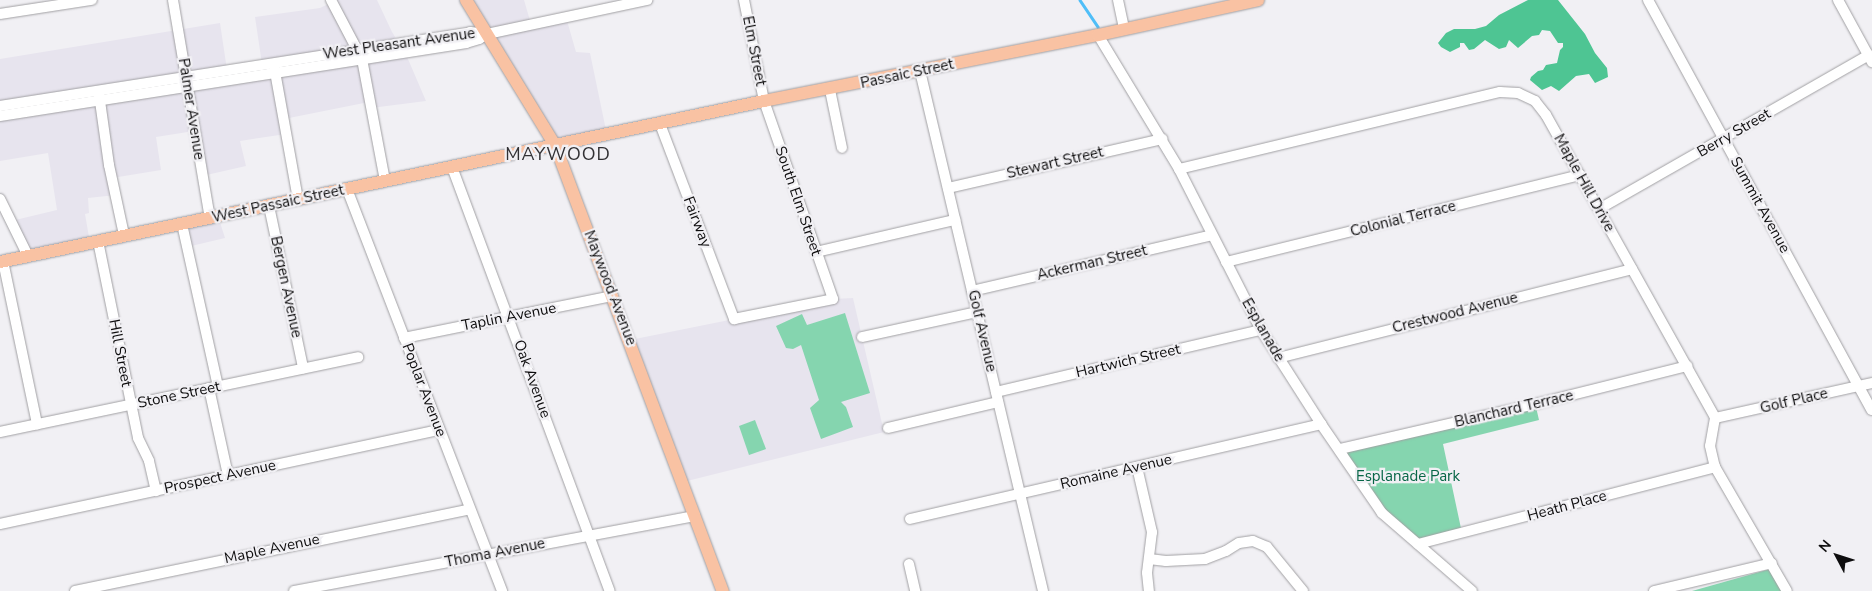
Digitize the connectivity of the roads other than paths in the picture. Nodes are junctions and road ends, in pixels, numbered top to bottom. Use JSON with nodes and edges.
{"nodes":[{"id":1,"x":86,"y":0,"type":"edge"},
{"id":2,"x":173,"y":0,"type":"edge"},
{"id":3,"x":331,"y":0,"type":"edge"},
{"id":4,"x":466,"y":0,"type":"edge"},
{"id":5,"x":647,"y":0,"type":"edge"},
{"id":6,"x":744,"y":0,"type":"edge"},
{"id":7,"x":1118,"y":0,"type":"edge"},
{"id":8,"x":1258,"y":0,"type":"edge"},
{"id":9,"x":1648,"y":0,"type":"edge"},
{"id":10,"x":1838,"y":0,"type":"edge"},
{"id":11,"x":0,"y":14,"type":"edge"},
{"id":12,"x":1124,"y":30,"type":"junction"},
{"id":13,"x":487,"y":34,"type":"junction"},
{"id":14,"x":1098,"y":35,"type":"junction"},
{"id":15,"x":359,"y":54,"type":"junction"},
{"id":16,"x":1870,"y":59,"type":"edge"},
{"id":17,"x":274,"y":68,"type":"junction"},
{"id":18,"x":920,"y":71,"type":"junction"},
{"id":19,"x":186,"y":82,"type":"junction"},
{"id":20,"x":830,"y":90,"type":"junction"},
{"id":21,"x":99,"y":95,"type":"junction"},
{"id":22,"x":764,"y":102,"type":"junction"},
{"id":23,"x":0,"y":106,"type":"edge"},
{"id":24,"x":0,"y":116,"type":"edge"},
{"id":25,"x":660,"y":124,"type":"junction"},
{"id":26,"x":1162,"y":139,"type":"junction"},
{"id":27,"x":1724,"y":139,"type":"junction"},
{"id":28,"x":555,"y":145,"type":"junction"},
{"id":29,"x":842,"y":148,"type":"dead end"},
{"id":30,"x":452,"y":168,"type":"junction"},
{"id":31,"x":1179,"y":169,"type":"junction"},
{"id":32,"x":1580,"y":175,"type":"junction"},
{"id":33,"x":385,"y":181,"type":"junction"},
{"id":34,"x":948,"y":188,"type":"junction"},
{"id":35,"x":346,"y":189,"type":"junction"},
{"id":36,"x":0,"y":199,"type":"edge"},
{"id":37,"x":298,"y":199,"type":"junction"},
{"id":38,"x":269,"y":206,"type":"junction"},
{"id":39,"x":1599,"y":209,"type":"junction"},
{"id":40,"x":210,"y":218,"type":"junction"},
{"id":41,"x":955,"y":220,"type":"junction"},
{"id":42,"x":182,"y":224,"type":"junction"},
{"id":43,"x":124,"y":235,"type":"junction"},
{"id":44,"x":1212,"y":235,"type":"junction"},
{"id":45,"x":98,"y":242,"type":"junction"},
{"id":46,"x":816,"y":252,"type":"junction"},
{"id":47,"x":28,"y":256,"type":"junction"},
{"id":48,"x":2,"y":261,"type":"edge"},
{"id":49,"x":1226,"y":262,"type":"junction"},
{"id":50,"x":1632,"y":269,"type":"junction"},
{"id":51,"x":972,"y":291,"type":"junction"},
{"id":52,"x":613,"y":296,"type":"junction"},
{"id":53,"x":833,"y":299,"type":"joint"},
{"id":54,"x":977,"y":312,"type":"junction"},
{"id":55,"x":508,"y":317,"type":"junction"},
{"id":56,"x":1260,"y":330,"type":"junction"},
{"id":57,"x":862,"y":337,"type":"dead end"},
{"id":58,"x":404,"y":338,"type":"junction"},
{"id":59,"x":358,"y":357,"type":"dead end"},
{"id":60,"x":1278,"y":358,"type":"junction"},
{"id":61,"x":1687,"y":366,"type":"junction"},
{"id":62,"x":303,"y":368,"type":"junction"},
{"id":63,"x":1872,"y":383,"type":"edge"},
{"id":64,"x":1859,"y":386,"type":"junction"},
{"id":65,"x":214,"y":387,"type":"junction"},
{"id":66,"x":997,"y":397,"type":"junction"},
{"id":67,"x":131,"y":405,"type":"junction"},
{"id":68,"x":1872,"y":410,"type":"edge"},
{"id":69,"x":1715,"y":418,"type":"junction"},
{"id":70,"x":37,"y":424,"type":"junction"},
{"id":71,"x":1321,"y":424,"type":"junction"},
{"id":72,"x":888,"y":428,"type":"dead end"},
{"id":73,"x":440,"y":430,"type":"junction"},
{"id":74,"x":0,"y":432,"type":"edge"},
{"id":75,"x":1710,"y":446,"type":"junction"},
{"id":76,"x":1340,"y":449,"type":"junction"},
{"id":77,"x":1715,"y":466,"type":"junction"},
{"id":78,"x":1137,"y":467,"type":"junction"},
{"id":79,"x":1690,"y":473,"type":"junction"},
{"id":80,"x":228,"y":475,"type":"junction"},
{"id":81,"x":156,"y":491,"type":"junction"},
{"id":82,"x":1020,"y":494,"type":"junction"},
{"id":83,"x":470,"y":509,"type":"junction"},
{"id":84,"x":695,"y":516,"type":"junction"},
{"id":85,"x":910,"y":519,"type":"dead end"},
{"id":86,"x":0,"y":524,"type":"edge"},
{"id":87,"x":590,"y":536,"type":"junction"},
{"id":88,"x":1418,"y":544,"type":"junction"},
{"id":89,"x":488,"y":555,"type":"junction"},
{"id":90,"x":1149,"y":559,"type":"junction"},
{"id":91,"x":1772,"y":563,"type":"junction"},
{"id":92,"x":908,"y":564,"type":"dead end"},
{"id":93,"x":75,"y":591,"type":"edge"},
{"id":94,"x":297,"y":591,"type":"edge"},
{"id":95,"x":502,"y":591,"type":"edge"},
{"id":96,"x":610,"y":591,"type":"edge"},
{"id":97,"x":723,"y":591,"type":"edge"},
{"id":98,"x":915,"y":591,"type":"edge"},
{"id":99,"x":1043,"y":591,"type":"edge"},
{"id":100,"x":1149,"y":591,"type":"edge"},
{"id":101,"x":1303,"y":591,"type":"edge"},
{"id":102,"x":1472,"y":591,"type":"edge"},
{"id":103,"x":1654,"y":591,"type":"edge"},
{"id":104,"x":1787,"y":591,"type":"edge"}],
"edges":[{"from":1,"to":11,"type":"street"},
{"from":2,"to":19,"type":"street","name":"Palmer Avenue"},
{"from":3,"to":15,"type":"street"},
{"from":4,"to":13,"type":"main road","name":"Maywood Avenue"},
{"from":5,"to":13,"type":"street","name":"West Pleasant Avenue"},
{"from":6,"to":22,"type":"street","name":"Elm Street"},
{"from":7,"to":12,"type":"street"},
{"from":8,"to":12,"type":"main road","name":"Passaic Street"},
{"from":9,"to":27,"type":"street","name":"Summit Avenue"},
{"from":10,"to":16,"type":"street"},
{"from":12,"to":14,"type":"main road","name":"Passaic Street"},
{"from":13,"to":15,"type":"street","name":"West Pleasant Avenue"},
{"from":13,"to":28,"type":"main road","name":"Maywood Avenue"},
{"from":14,"to":18,"type":"main road","name":"Passaic Street"},
{"from":14,"to":26,"type":"street","name":"Esplanade"},
{"from":15,"to":17,"type":"street","name":"West Pleasant Avenue"},
{"from":15,"to":33,"type":"street"},
{"from":16,"to":27,"type":"street","name":"Berry Street"},
{"from":17,"to":19,"type":"street","name":"West Pleasant Avenue"},
{"from":17,"to":37,"type":"street"},
{"from":18,"to":20,"type":"main road","name":"Passaic Street"},
{"from":18,"to":34,"type":"street","name":"Golf Avenue"},
{"from":19,"to":21,"type":"street","name":"West Pleasant Avenue"},
{"from":19,"to":40,"type":"street","name":"Palmer Avenue"},
{"from":20,"to":22,"type":"main road","name":"Passaic Street"},
{"from":20,"to":29,"type":"street"},
{"from":21,"to":23,"type":"street","name":"West Pleasant Avenue"},
{"from":21,"to":24,"type":"street","name":"West Pleasant Avenue"},
{"from":21,"to":43,"type":"street"},
{"from":22,"to":25,"type":"main road","name":"Passaic Street"},
{"from":22,"to":46,"type":"street","name":"South Elm Street"},
{"from":25,"to":28,"type":"main road","name":"Passaic Street"},
{"from":25,"to":53,"type":"street","name":"Fairway"},
{"from":26,"to":31,"type":"street","name":"Esplanade"},
{"from":26,"to":34,"type":"street","name":"Stewart Street"},
{"from":27,"to":39,"type":"street","name":"Berry Street"},
{"from":27,"to":64,"type":"street","name":"Summit Avenue"},
{"from":28,"to":30,"type":"main road","name":"West Passaic Street"},
{"from":28,"to":52,"type":"main road","name":"Maywood Avenue"},
{"from":30,"to":33,"type":"main road","name":"West Passaic Street"},
{"from":30,"to":55,"type":"street","name":"Oak Avenue"},
{"from":31,"to":32,"type":"street","name":"Maple Hill Drive"},
{"from":31,"to":44,"type":"street","name":"Esplanade"},
{"from":32,"to":39,"type":"street","name":"Maple Hill Drive"},
{"from":32,"to":49,"type":"street","name":"Colonial Terrace"},
{"from":33,"to":35,"type":"main road","name":"West Passaic Street"},
{"from":34,"to":41,"type":"street","name":"Golf Avenue"},
{"from":35,"to":37,"type":"main road","name":"West Passaic Street"},
{"from":35,"to":58,"type":"street","name":"Poplar Avenue"},
{"from":36,"to":47,"type":"street"},
{"from":37,"to":38,"type":"main road","name":"West Passaic Street"},
{"from":38,"to":40,"type":"main road","name":"West Passaic Street"},
{"from":38,"to":62,"type":"street","name":"Bergen Avenue"},
{"from":39,"to":50,"type":"street","name":"Maple Hill Drive"},
{"from":40,"to":42,"type":"main road","name":"West Passaic Street"},
{"from":41,"to":46,"type":"street"},
{"from":41,"to":51,"type":"street","name":"Golf Avenue"},
{"from":42,"to":43,"type":"main road","name":"West Passaic Street"},
{"from":42,"to":65,"type":"street"},
{"from":43,"to":45,"type":"main road","name":"West Passaic Street"},
{"from":44,"to":49,"type":"street","name":"Esplanade"},
{"from":44,"to":51,"type":"street","name":"Ackerman Street"},
{"from":45,"to":47,"type":"main road","name":"West Passaic Street"},
{"from":45,"to":67,"type":"street","name":"Hill Street"},
{"from":46,"to":53,"type":"street","name":"South Elm Street"},
{"from":47,"to":48,"type":"main road","name":"West Passaic Street"},
{"from":48,"to":70,"type":"street"},
{"from":49,"to":56,"type":"street","name":"Esplanade"},
{"from":50,"to":60,"type":"street","name":"Crestwood Avenue"},
{"from":50,"to":61,"type":"street","name":"Maple Hill Drive"},
{"from":51,"to":54,"type":"street","name":"Golf Avenue"},
{"from":52,"to":55,"type":"street","name":"Taplin Avenue"},
{"from":52,"to":84,"type":"main road","name":"Maywood Avenue"},
{"from":54,"to":57,"type":"street"},
{"from":54,"to":66,"type":"street","name":"Golf Avenue"},
{"from":55,"to":58,"type":"street","name":"Taplin Avenue"},
{"from":55,"to":87,"type":"street","name":"Oak Avenue"},
{"from":56,"to":60,"type":"street","name":"Esplanade"},
{"from":56,"to":66,"type":"street","name":"Hartwich Street"},
{"from":58,"to":73,"type":"street","name":"Poplar Avenue"},
{"from":59,"to":62,"type":"street","name":"Stone Street"},
{"from":60,"to":71,"type":"street","name":"Esplanade"},
{"from":61,"to":69,"type":"street","name":"Maple Hill Drive"},
{"from":61,"to":76,"type":"street","name":"Blanchard Terrace"},
{"from":62,"to":65,"type":"street","name":"Stone Street"},
{"from":63,"to":64,"type":"street","name":"Golf Place"},
{"from":64,"to":68,"type":"street","name":"Summit Avenue"},
{"from":64,"to":69,"type":"street","name":"Golf Place"},
{"from":65,"to":67,"type":"street","name":"Stone Street"},
{"from":65,"to":80,"type":"street"},
{"from":66,"to":72,"type":"street","name":"Hartwich Street"},
{"from":66,"to":82,"type":"street","name":"Golf Avenue"},
{"from":67,"to":70,"type":"street","name":"Stone Street"},
{"from":67,"to":81,"type":"street","name":"Hill Street"},
{"from":69,"to":75,"type":"street"},
{"from":70,"to":74,"type":"street","name":"Stone Street"},
{"from":71,"to":76,"type":"street","name":"Esplanade"},
{"from":71,"to":78,"type":"street","name":"Romaine Avenue"},
{"from":73,"to":80,"type":"street","name":"Prospect Avenue"},
{"from":73,"to":83,"type":"street","name":"Poplar Avenue"},
{"from":75,"to":77,"type":"street"},
{"from":75,"to":79,"type":"street"},
{"from":76,"to":88,"type":"street","name":"Esplanade"},
{"from":77,"to":79,"type":"street","name":"Heath Place"},
{"from":77,"to":91,"type":"street"},
{"from":78,"to":82,"type":"street","name":"Romaine Avenue"},
{"from":78,"to":90,"type":"street"},
{"from":79,"to":88,"type":"street","name":"Heath Place"},
{"from":80,"to":81,"type":"street","name":"Prospect Avenue"},
{"from":81,"to":86,"type":"street","name":"Prospect Avenue"},
{"from":82,"to":85,"type":"street","name":"Romaine Avenue"},
{"from":82,"to":99,"type":"street","name":"Golf Avenue"},
{"from":83,"to":89,"type":"street","name":"Poplar Avenue"},
{"from":83,"to":93,"type":"street","name":"Maple Avenue"},
{"from":84,"to":87,"type":"street","name":"Thoma Avenue"},
{"from":84,"to":97,"type":"main road","name":"Maywood Avenue"},
{"from":87,"to":89,"type":"street","name":"Thoma Avenue"},
{"from":87,"to":96,"type":"street","name":"Oak Avenue"},
{"from":88,"to":102,"type":"street","name":"Esplanade"},
{"from":89,"to":94,"type":"street","name":"Thoma Avenue"},
{"from":89,"to":95,"type":"street","name":"Poplar Avenue"},
{"from":90,"to":100,"type":"street"},
{"from":90,"to":101,"type":"street"},
{"from":91,"to":103,"type":"street"},
{"from":91,"to":104,"type":"street"},
{"from":92,"to":98,"type":"street"}]}
